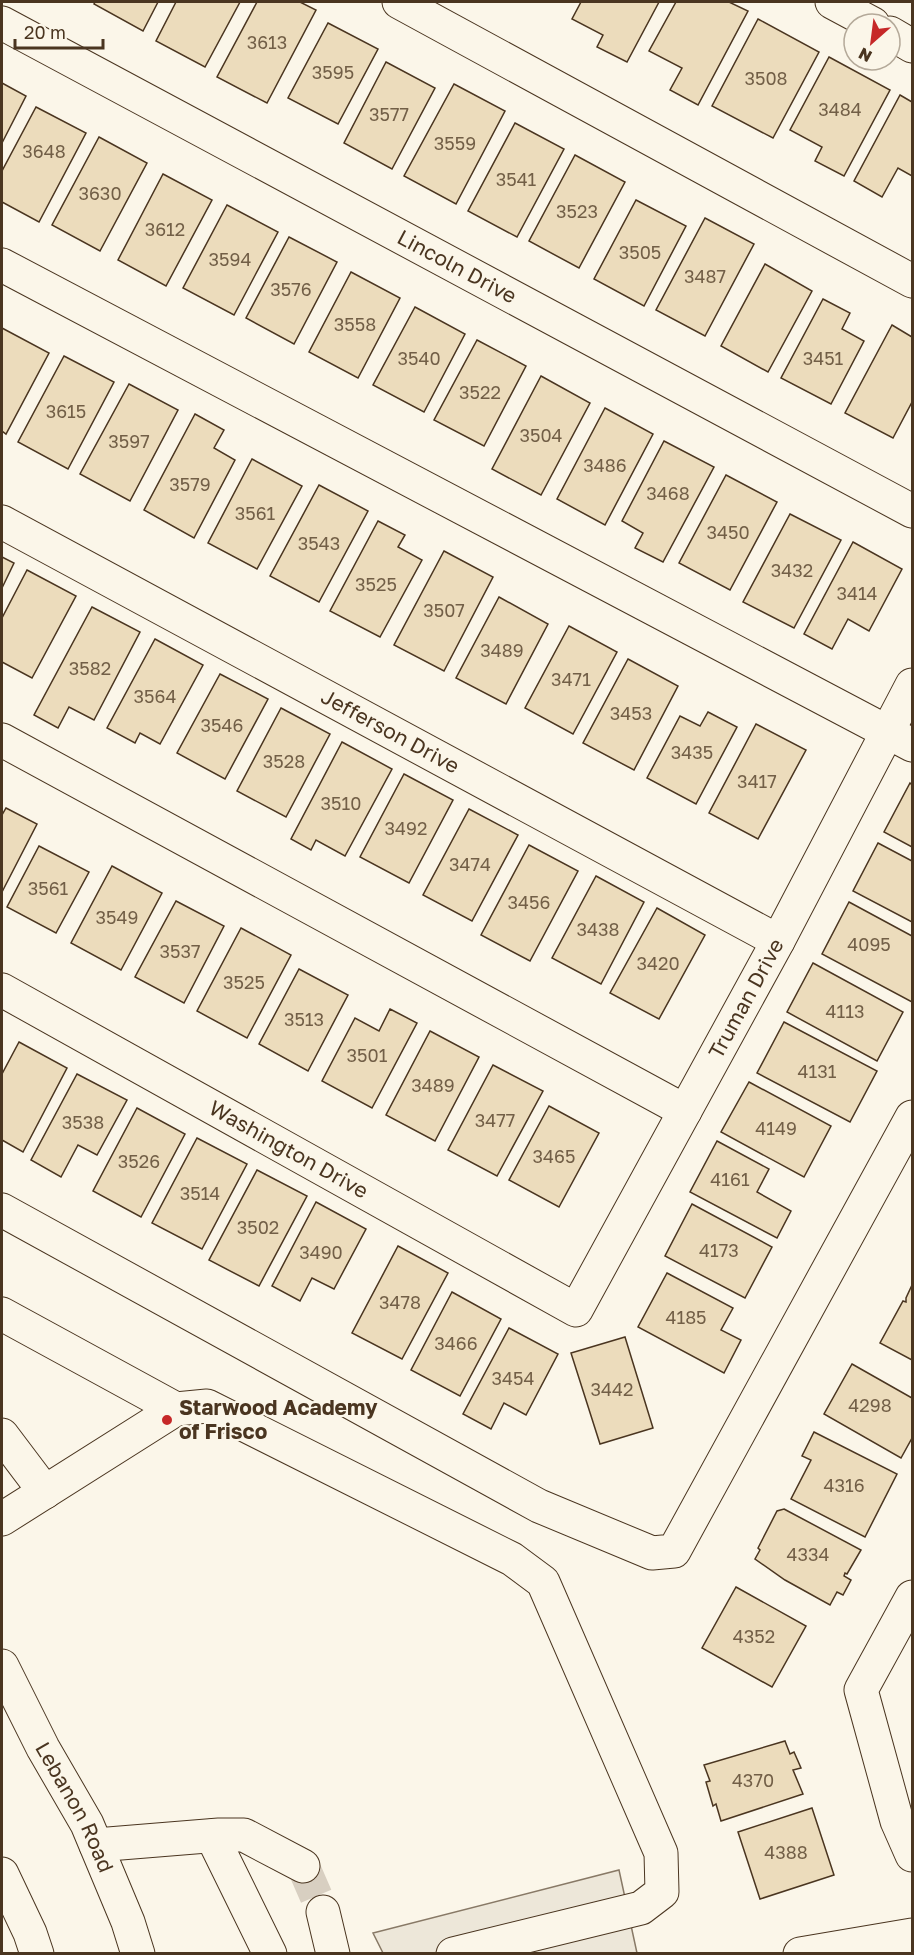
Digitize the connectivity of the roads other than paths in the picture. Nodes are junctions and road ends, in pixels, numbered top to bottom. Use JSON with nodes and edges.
{"nodes":[{"id":1,"x":399,"y":2,"type":"edge"},
{"id":2,"x":832,"y":2,"type":"edge"},
{"id":3,"x":851,"y":12,"type":"edge"},
{"id":4,"x":2,"y":23,"type":"edge"},
{"id":5,"x":2,"y":265,"type":"edge"},
{"id":6,"x":912,"y":281,"type":"edge"},
{"id":7,"x":912,"y":511,"type":"edge"},
{"id":8,"x":2,"y":522,"type":"edge"},
{"id":9,"x":912,"y":685,"type":"edge"},
{"id":10,"x":900,"y":739,"type":"edge"},
{"id":11,"x":2,"y":740,"type":"edge"},
{"id":12,"x":778,"y":941,"type":"junction"},
{"id":13,"x":2,"y":990,"type":"edge"},
{"id":14,"x":685,"y":1111,"type":"junction"},
{"id":15,"x":912,"y":1117,"type":"edge"},
{"id":16,"x":2,"y":1210,"type":"edge"},
{"id":17,"x":576,"y":1310,"type":"joint"},
{"id":18,"x":2,"y":1314,"type":"edge"},
{"id":19,"x":176,"y":1409,"type":"junction"},
{"id":20,"x":2,"y":1435,"type":"edge"},
{"id":21,"x":45,"y":1492,"type":"junction"},
{"id":22,"x":2,"y":1519,"type":"edge"},
{"id":23,"x":912,"y":1597,"type":"edge"},
{"id":24,"x":2,"y":1666,"type":"edge"},
{"id":25,"x":212,"y":1836,"type":"junction"},
{"id":26,"x":96,"y":1845,"type":"junction"},
{"id":27,"x":912,"y":1855,"type":"edge"},
{"id":28,"x":303,"y":1866,"type":"tunnel mouth"},
{"id":29,"x":2,"y":1874,"type":"edge"},
{"id":30,"x":323,"y":1912,"type":"tunnel mouth"},
{"id":31,"x":912,"y":1935,"type":"edge"},
{"id":32,"x":37,"y":1953,"type":"edge"},
{"id":33,"x":138,"y":1953,"type":"edge"},
{"id":34,"x":270,"y":1953,"type":"edge"},
{"id":35,"x":333,"y":1953,"type":"edge"},
{"id":36,"x":453,"y":1953,"type":"edge"},
{"id":37,"x":800,"y":1953,"type":"edge"}],
"edges":[{"from":1,"to":6,"type":"street"},
{"from":2,"to":3,"type":"street"},
{"from":4,"to":7,"type":"street","name":"Lincoln Drive"},
{"from":5,"to":10,"type":"street"},
{"from":8,"to":12,"type":"street","name":"Jefferson Drive"},
{"from":9,"to":10,"type":"street","name":"Truman Drive"},
{"from":10,"to":12,"type":"street","name":"Truman Drive"},
{"from":11,"to":14,"type":"street"},
{"from":12,"to":14,"type":"street","name":"Truman Drive"},
{"from":13,"to":17,"type":"street","name":"Washington Drive"},
{"from":14,"to":17,"type":"street","name":"Truman Drive"},
{"from":15,"to":16,"type":"street"},
{"from":18,"to":19,"type":"street"},
{"from":19,"to":21,"type":"street"},
{"from":19,"to":36,"type":"street"},
{"from":20,"to":21,"type":"street"},
{"from":21,"to":22,"type":"street"},
{"from":23,"to":27,"type":"street"},
{"from":24,"to":26,"type":"street","name":"Lebanon Road"},
{"from":25,"to":26,"type":"street"},
{"from":25,"to":28,"type":"street"},
{"from":25,"to":34,"type":"street"},
{"from":26,"to":33,"type":"street","name":"Lebanon Road"},
{"from":29,"to":32,"type":"street"},
{"from":30,"to":35,"type":"street"},
{"from":31,"to":37,"type":"street"}]}
